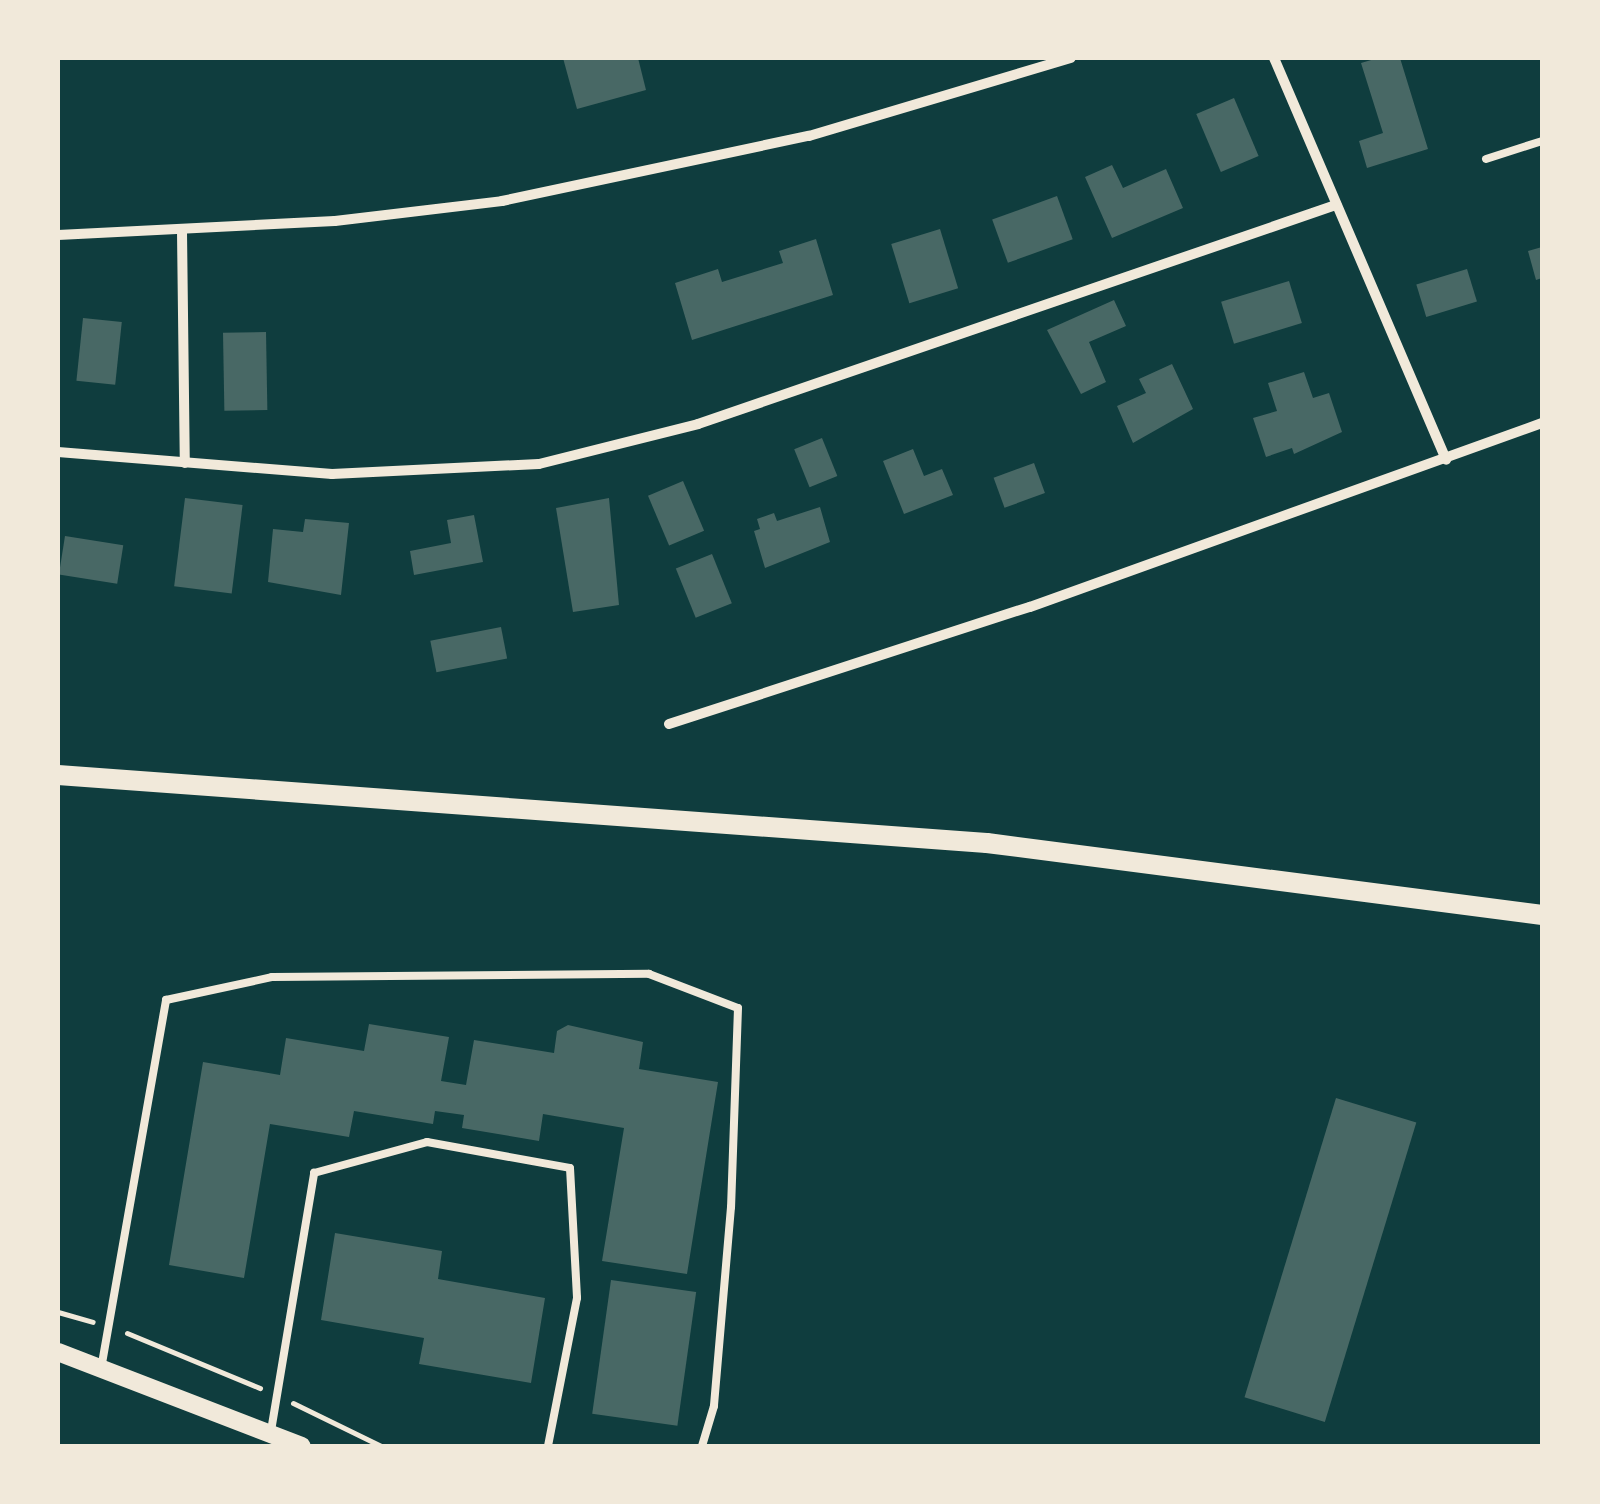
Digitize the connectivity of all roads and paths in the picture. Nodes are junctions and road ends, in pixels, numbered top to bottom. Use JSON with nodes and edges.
{"nodes":[{"id":1,"x":1071,"y":58,"type":"edge"},
{"id":2,"x":1274,"y":58,"type":"edge"},
{"id":3,"x":1542,"y":141,"type":"edge"},
{"id":4,"x":1486,"y":159,"type":"dead end"},
{"id":5,"x":1336,"y":205,"type":"junction"},
{"id":6,"x":182,"y":232,"type":"junction"},
{"id":7,"x":58,"y":236,"type":"edge"},
{"id":8,"x":1542,"y":423,"type":"edge"},
{"id":9,"x":58,"y":452,"type":"edge"},
{"id":10,"x":1446,"y":460,"type":"junction"},
{"id":11,"x":184,"y":463,"type":"junction"},
{"id":12,"x":669,"y":724,"type":"dead end"},
{"id":13,"x":58,"y":775,"type":"edge"},
{"id":14,"x":1542,"y":915,"type":"edge"},
{"id":15,"x":58,"y":1312,"type":"edge"},
{"id":16,"x":109,"y":1326,"type":"junction"},
{"id":17,"x":58,"y":1352,"type":"edge"},
{"id":18,"x":102,"y":1369,"type":"junction"},
{"id":19,"x":277,"y":1395,"type":"junction"},
{"id":20,"x":271,"y":1431,"type":"junction"},
{"id":21,"x":302,"y":1446,"type":"edge"},
{"id":22,"x":381,"y":1446,"type":"edge"},
{"id":23,"x":548,"y":1446,"type":"edge"},
{"id":24,"x":702,"y":1446,"type":"edge"}],
"edges":[{"from":1,"to":6,"type":"street"},
{"from":2,"to":5,"type":"street"},
{"from":3,"to":4,"type":"lane"},
{"from":5,"to":10,"type":"street"},
{"from":5,"to":11,"type":"street"},
{"from":6,"to":7,"type":"street"},
{"from":6,"to":11,"type":"street"},
{"from":8,"to":10,"type":"street"},
{"from":9,"to":11,"type":"street"},
{"from":10,"to":12,"type":"street"},
{"from":13,"to":14,"type":"main road"},
{"from":15,"to":16,"type":"path"},
{"from":16,"to":18,"type":"lane"},
{"from":16,"to":19,"type":"path"},
{"from":16,"to":24,"type":"lane"},
{"from":17,"to":18,"type":"street"},
{"from":18,"to":20,"type":"street"},
{"from":19,"to":20,"type":"lane"},
{"from":19,"to":22,"type":"path"},
{"from":19,"to":23,"type":"lane"},
{"from":20,"to":21,"type":"street"}]}
